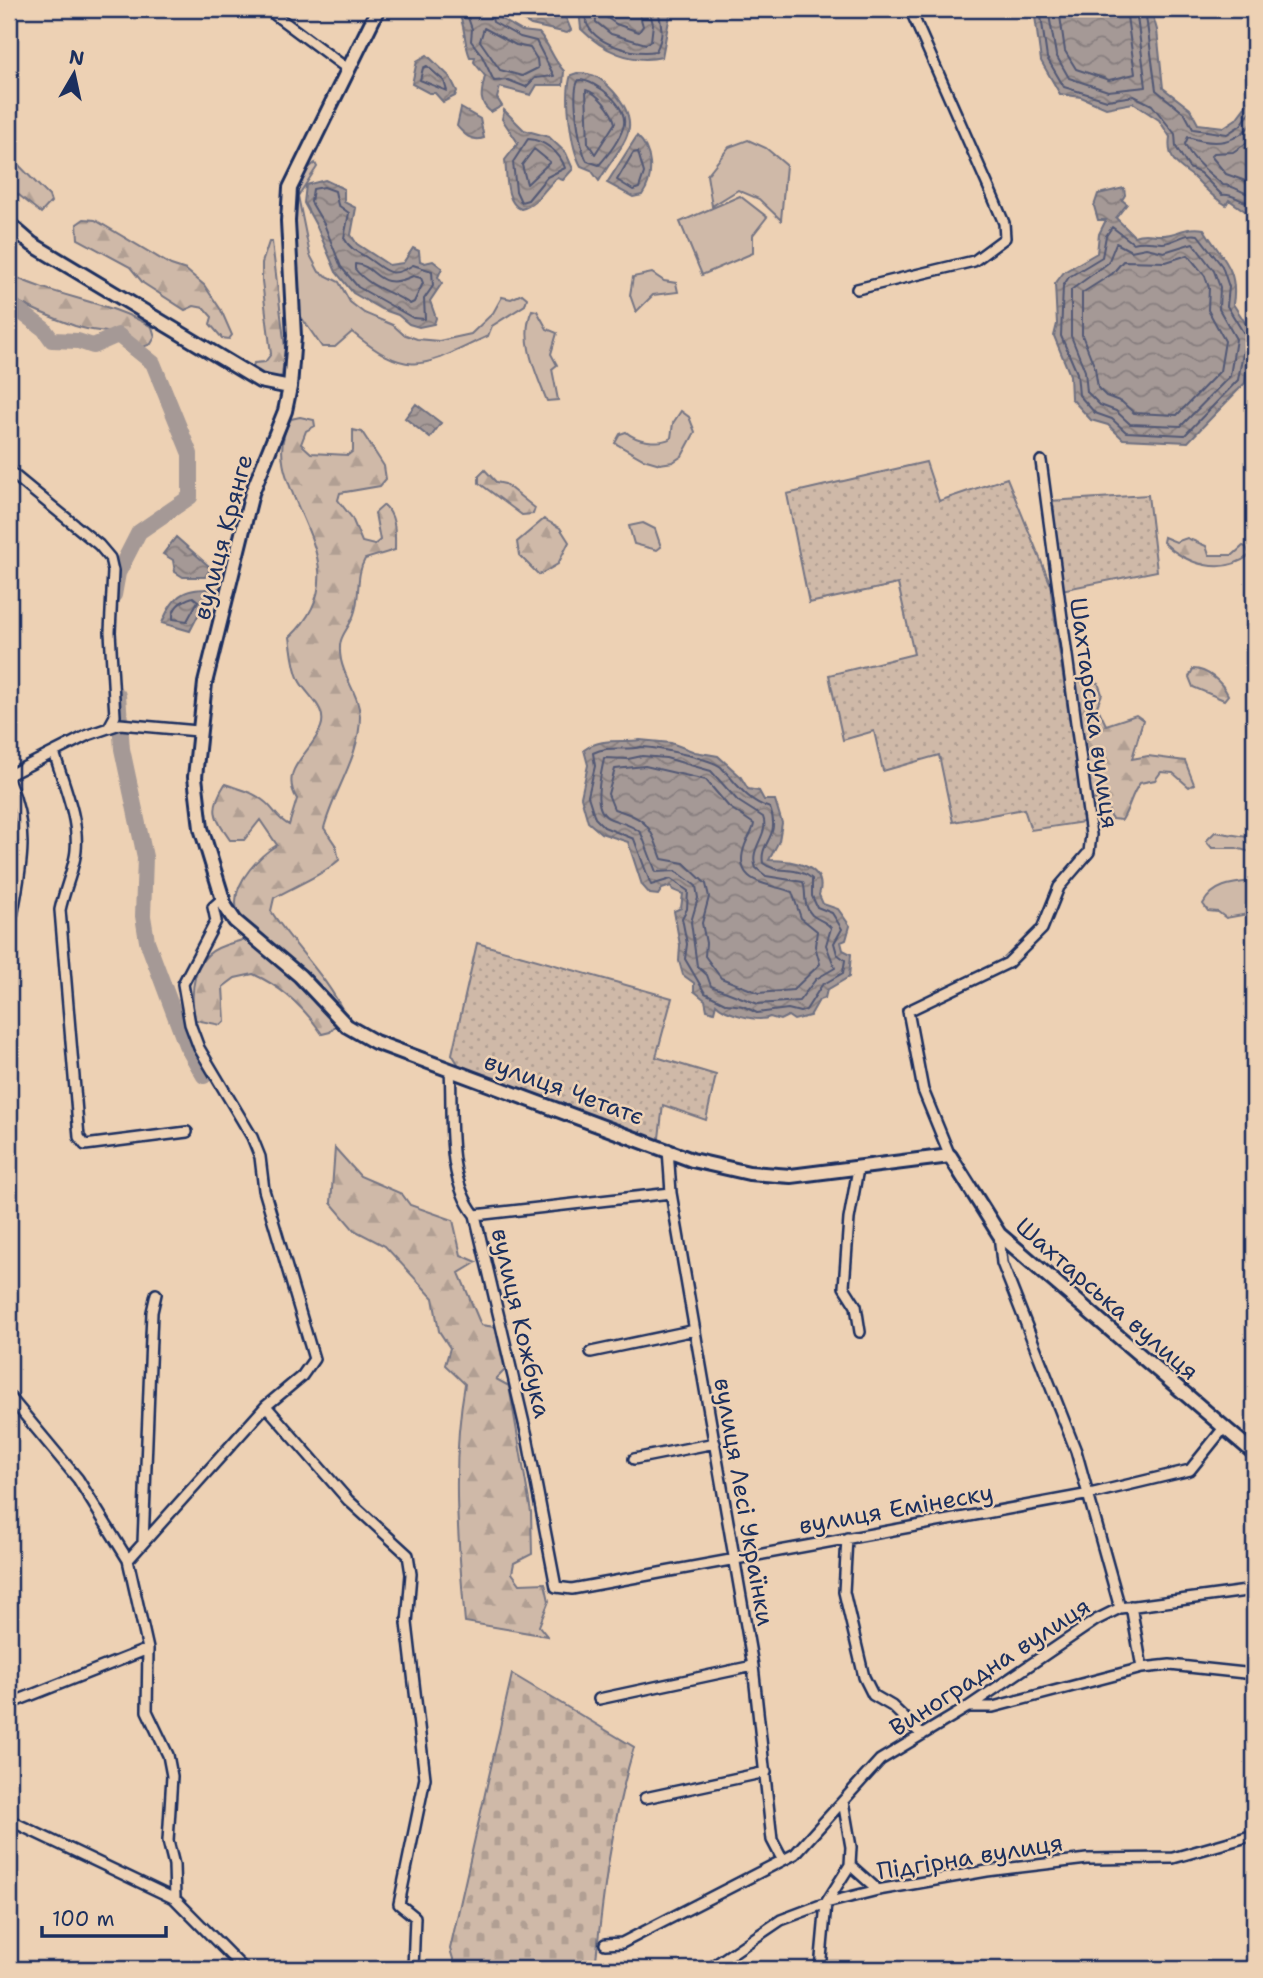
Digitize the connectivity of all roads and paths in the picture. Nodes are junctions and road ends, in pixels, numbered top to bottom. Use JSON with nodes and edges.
{"nodes":[{"id":1,"x":267,"y":9,"type":"edge"},
{"id":2,"x":378,"y":9,"type":"edge"},
{"id":3,"x":910,"y":9,"type":"edge"},
{"id":4,"x":349,"y":70,"type":"junction"},
{"id":5,"x":9,"y":224,"type":"edge"},
{"id":6,"x":857,"y":289,"type":"dead end"},
{"id":7,"x":290,"y":387,"type":"junction"},
{"id":8,"x":1041,"y":461,"type":"dead end"},
{"id":9,"x":9,"y":471,"type":"edge"},
{"id":10,"x":109,"y":727,"type":"junction"},
{"id":11,"x":198,"y":732,"type":"junction"},
{"id":12,"x":54,"y":752,"type":"junction"},
{"id":13,"x":9,"y":775,"type":"edge"},
{"id":14,"x":9,"y":782,"type":"edge"},
{"id":15,"x":222,"y":899,"type":"junction"},
{"id":16,"x":9,"y":934,"type":"edge"},
{"id":17,"x":450,"y":1069,"type":"junction"},
{"id":18,"x":187,"y":1132,"type":"dead end"},
{"id":19,"x":668,"y":1149,"type":"junction"},
{"id":20,"x":950,"y":1156,"type":"junction"},
{"id":21,"x":858,"y":1169,"type":"junction"},
{"id":22,"x":671,"y":1193,"type":"junction"},
{"id":23,"x":475,"y":1215,"type":"junction"},
{"id":24,"x":999,"y":1234,"type":"junction"},
{"id":25,"x":156,"y":1294,"type":"dead end"},
{"id":26,"x":695,"y":1331,"type":"junction"},
{"id":27,"x":860,"y":1332,"type":"dead end"},
{"id":28,"x":590,"y":1352,"type":"dead end"},
{"id":29,"x":9,"y":1395,"type":"edge"},
{"id":30,"x":266,"y":1406,"type":"junction"},
{"id":31,"x":1223,"y":1429,"type":"junction"},
{"id":32,"x":715,"y":1443,"type":"junction"},
{"id":33,"x":1254,"y":1453,"type":"edge"},
{"id":34,"x":634,"y":1459,"type":"dead end"},
{"id":35,"x":1090,"y":1494,"type":"junction"},
{"id":36,"x":847,"y":1538,"type":"junction"},
{"id":37,"x":143,"y":1543,"type":"junction"},
{"id":38,"x":735,"y":1558,"type":"junction"},
{"id":39,"x":128,"y":1560,"type":"junction"},
{"id":40,"x":556,"y":1587,"type":"joint"},
{"id":41,"x":1254,"y":1590,"type":"edge"},
{"id":42,"x":1131,"y":1606,"type":"junction"},
{"id":43,"x":1120,"y":1608,"type":"junction"},
{"id":44,"x":148,"y":1649,"type":"junction"},
{"id":45,"x":753,"y":1666,"type":"junction"},
{"id":46,"x":1142,"y":1668,"type":"junction"},
{"id":47,"x":1254,"y":1674,"type":"edge"},
{"id":48,"x":599,"y":1699,"type":"dead end"},
{"id":49,"x":9,"y":1704,"type":"edge"},
{"id":50,"x":968,"y":1707,"type":"junction"},
{"id":51,"x":922,"y":1735,"type":"junction"},
{"id":52,"x":766,"y":1772,"type":"junction"},
{"id":53,"x":645,"y":1798,"type":"dead end"},
{"id":54,"x":843,"y":1801,"type":"junction"},
{"id":55,"x":9,"y":1820,"type":"edge"},
{"id":56,"x":1254,"y":1835,"type":"edge"},
{"id":57,"x":782,"y":1859,"type":"junction"},
{"id":58,"x":850,"y":1865,"type":"junction"},
{"id":59,"x":878,"y":1890,"type":"junction"},
{"id":60,"x":175,"y":1899,"type":"junction"},
{"id":61,"x":826,"y":1903,"type":"junction"},
{"id":62,"x":605,"y":1944,"type":"dead end"},
{"id":63,"x":244,"y":1969,"type":"edge"},
{"id":64,"x":413,"y":1969,"type":"edge"},
{"id":65,"x":709,"y":1969,"type":"edge"},
{"id":66,"x":820,"y":1969,"type":"edge"}],
"edges":[{"from":1,"to":4,"type":"street"},
{"from":2,"to":4,"type":"street","name":"вулиця Крянге"},
{"from":3,"to":6,"type":"street"},
{"from":4,"to":7,"type":"street","name":"вулиця Крянге"},
{"from":5,"to":7,"type":"street"},
{"from":7,"to":11,"type":"street","name":"вулиця Крянге"},
{"from":8,"to":20,"type":"street","name":"Шахтарська вулиця"},
{"from":9,"to":10,"type":"street"},
{"from":10,"to":11,"type":"street"},
{"from":10,"to":12,"type":"street"},
{"from":11,"to":15,"type":"street","name":"вулиця Крянге"},
{"from":12,"to":13,"type":"street"},
{"from":12,"to":18,"type":"street"},
{"from":14,"to":16,"type":"street"},
{"from":15,"to":17,"type":"street","name":"вулиця Четатє"},
{"from":15,"to":30,"type":"street"},
{"from":17,"to":19,"type":"street","name":"вулиця Четатє"},
{"from":17,"to":23,"type":"street","name":"вулиця Кожбука"},
{"from":19,"to":21,"type":"street","name":"вулиця Четатє"},
{"from":19,"to":22,"type":"street","name":"вулиця Лесі Українки"},
{"from":20,"to":21,"type":"street","name":"вулиця Четатє"},
{"from":20,"to":24,"type":"street","name":"Шахтарська вулиця"},
{"from":21,"to":27,"type":"street"},
{"from":22,"to":23,"type":"street"},
{"from":22,"to":26,"type":"street","name":"вулиця Лесі Українки"},
{"from":23,"to":40,"type":"street","name":"вулиця Кожбука"},
{"from":24,"to":31,"type":"street","name":"Шахтарська вулиця"},
{"from":24,"to":35,"type":"street","name":"Виноградна вулиця"},
{"from":25,"to":37,"type":"street"},
{"from":26,"to":28,"type":"street"},
{"from":26,"to":32,"type":"street","name":"вулиця Лесі Українки"},
{"from":29,"to":39,"type":"street"},
{"from":30,"to":37,"type":"street"},
{"from":30,"to":64,"type":"street"},
{"from":31,"to":33,"type":"street","name":"Шахтарська вулиця"},
{"from":31,"to":35,"type":"street","name":"вулиця Емінеску"},
{"from":32,"to":34,"type":"street"},
{"from":32,"to":38,"type":"street","name":"вулиця Лесі Українки"},
{"from":35,"to":36,"type":"street","name":"вулиця Емінеску"},
{"from":35,"to":43,"type":"street","name":"Виноградна вулиця"},
{"from":36,"to":38,"type":"street","name":"вулиця Емінеску"},
{"from":36,"to":51,"type":"street"},
{"from":37,"to":39,"type":"street"},
{"from":38,"to":40,"type":"street","name":"вулиця Емінеску"},
{"from":38,"to":45,"type":"street","name":"вулиця Лесі Українки"},
{"from":39,"to":44,"type":"street"},
{"from":41,"to":42,"type":"street"},
{"from":42,"to":43,"type":"street"},
{"from":42,"to":46,"type":"street"},
{"from":43,"to":50,"type":"street","name":"Виноградна вулиця"},
{"from":44,"to":49,"type":"street"},
{"from":44,"to":60,"type":"street"},
{"from":45,"to":48,"type":"street"},
{"from":45,"to":52,"type":"street","name":"вулиця Лесі Українки"},
{"from":46,"to":47,"type":"street"},
{"from":46,"to":50,"type":"street"},
{"from":50,"to":51,"type":"street","name":"Виноградна вулиця"},
{"from":51,"to":54,"type":"street","name":"Виноградна вулиця"},
{"from":52,"to":53,"type":"street"},
{"from":52,"to":57,"type":"street","name":"вулиця Лесі Українки"},
{"from":54,"to":57,"type":"street","name":"Виноградна вулиця"},
{"from":54,"to":58,"type":"street"},
{"from":55,"to":60,"type":"street"},
{"from":56,"to":59,"type":"street","name":"Підгірна вулиця"},
{"from":57,"to":62,"type":"street","name":"Виноградна вулиця"},
{"from":58,"to":59,"type":"street"},
{"from":58,"to":61,"type":"street"},
{"from":59,"to":61,"type":"street","name":"Підгірна вулиця"},
{"from":60,"to":63,"type":"street"},
{"from":61,"to":65,"type":"street","name":"Підгірна вулиця"},
{"from":61,"to":66,"type":"street"}]}
